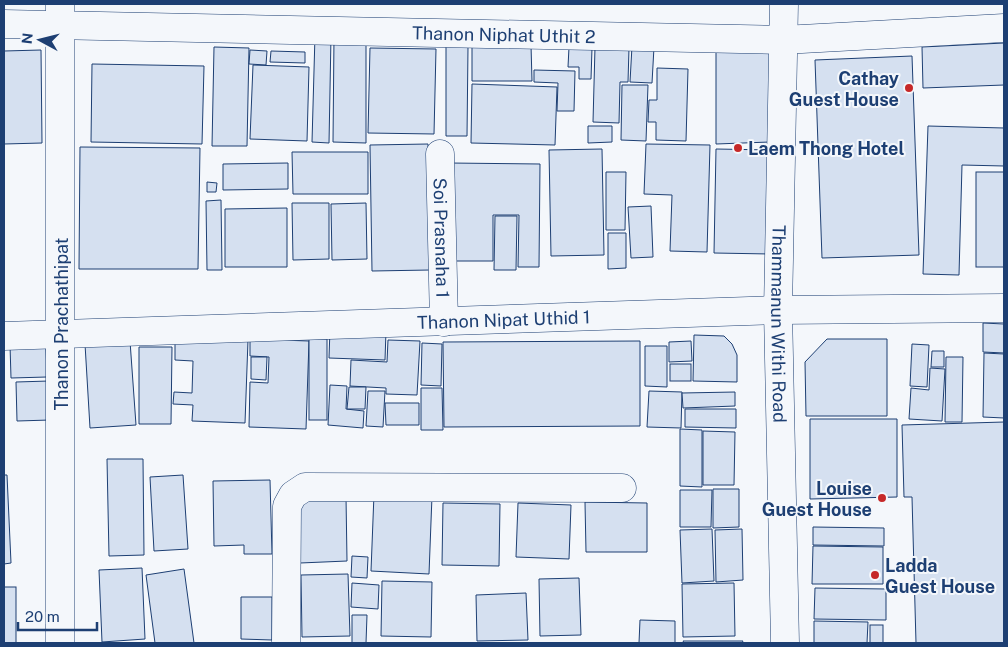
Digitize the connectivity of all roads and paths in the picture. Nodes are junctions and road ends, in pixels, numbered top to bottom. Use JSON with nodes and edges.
{"nodes":[{"id":1,"x":784,"y":4,"type":"edge"},
{"id":2,"x":60,"y":14,"type":"edge"},
{"id":3,"x":4,"y":24,"type":"edge"},
{"id":4,"x":1004,"y":28,"type":"edge"},
{"id":5,"x":783,"y":40,"type":"junction"},
{"id":6,"x":440,"y":154,"type":"dead end"},
{"id":7,"x":1004,"y":308,"type":"edge"},
{"id":8,"x":778,"y":310,"type":"junction"},
{"id":9,"x":444,"y":322,"type":"junction"},
{"id":10,"x":61,"y":335,"type":"junction"},
{"id":11,"x":4,"y":336,"type":"edge"},
{"id":12,"x":622,"y":488,"type":"dead end"},
{"id":13,"x":60,"y":643,"type":"edge"},
{"id":14,"x":286,"y":643,"type":"edge"},
{"id":15,"x":786,"y":643,"type":"edge"}],
"edges":[{"from":1,"to":5,"type":"street","name":"Thammanun Withi Road"},
{"from":2,"to":3,"type":"street","name":"Thanon Niphat Uthit 2"},
{"from":2,"to":5,"type":"street","name":"Thanon Niphat Uthit 2"},
{"from":2,"to":10,"type":"street","name":"Thanon Prachathipat"},
{"from":4,"to":5,"type":"street","name":"Thanon Niphat Uthit 2"},
{"from":5,"to":8,"type":"street","name":"Thammanun Withi Road"},
{"from":6,"to":9,"type":"street","name":"Soi Prasnaha 1"},
{"from":7,"to":8,"type":"street","name":"Thanon Nipat Uthid 1"},
{"from":8,"to":9,"type":"street","name":"Thanon Nipat Uthid 1"},
{"from":8,"to":15,"type":"street","name":"Thammanun Withi Road"},
{"from":9,"to":10,"type":"street","name":"Thanon Nipat Uthid 1"},
{"from":10,"to":11,"type":"street","name":"Thanon Nipat Uthid 1"},
{"from":10,"to":13,"type":"street","name":"Thanon Prachathipat"},
{"from":12,"to":14,"type":"street"}]}
